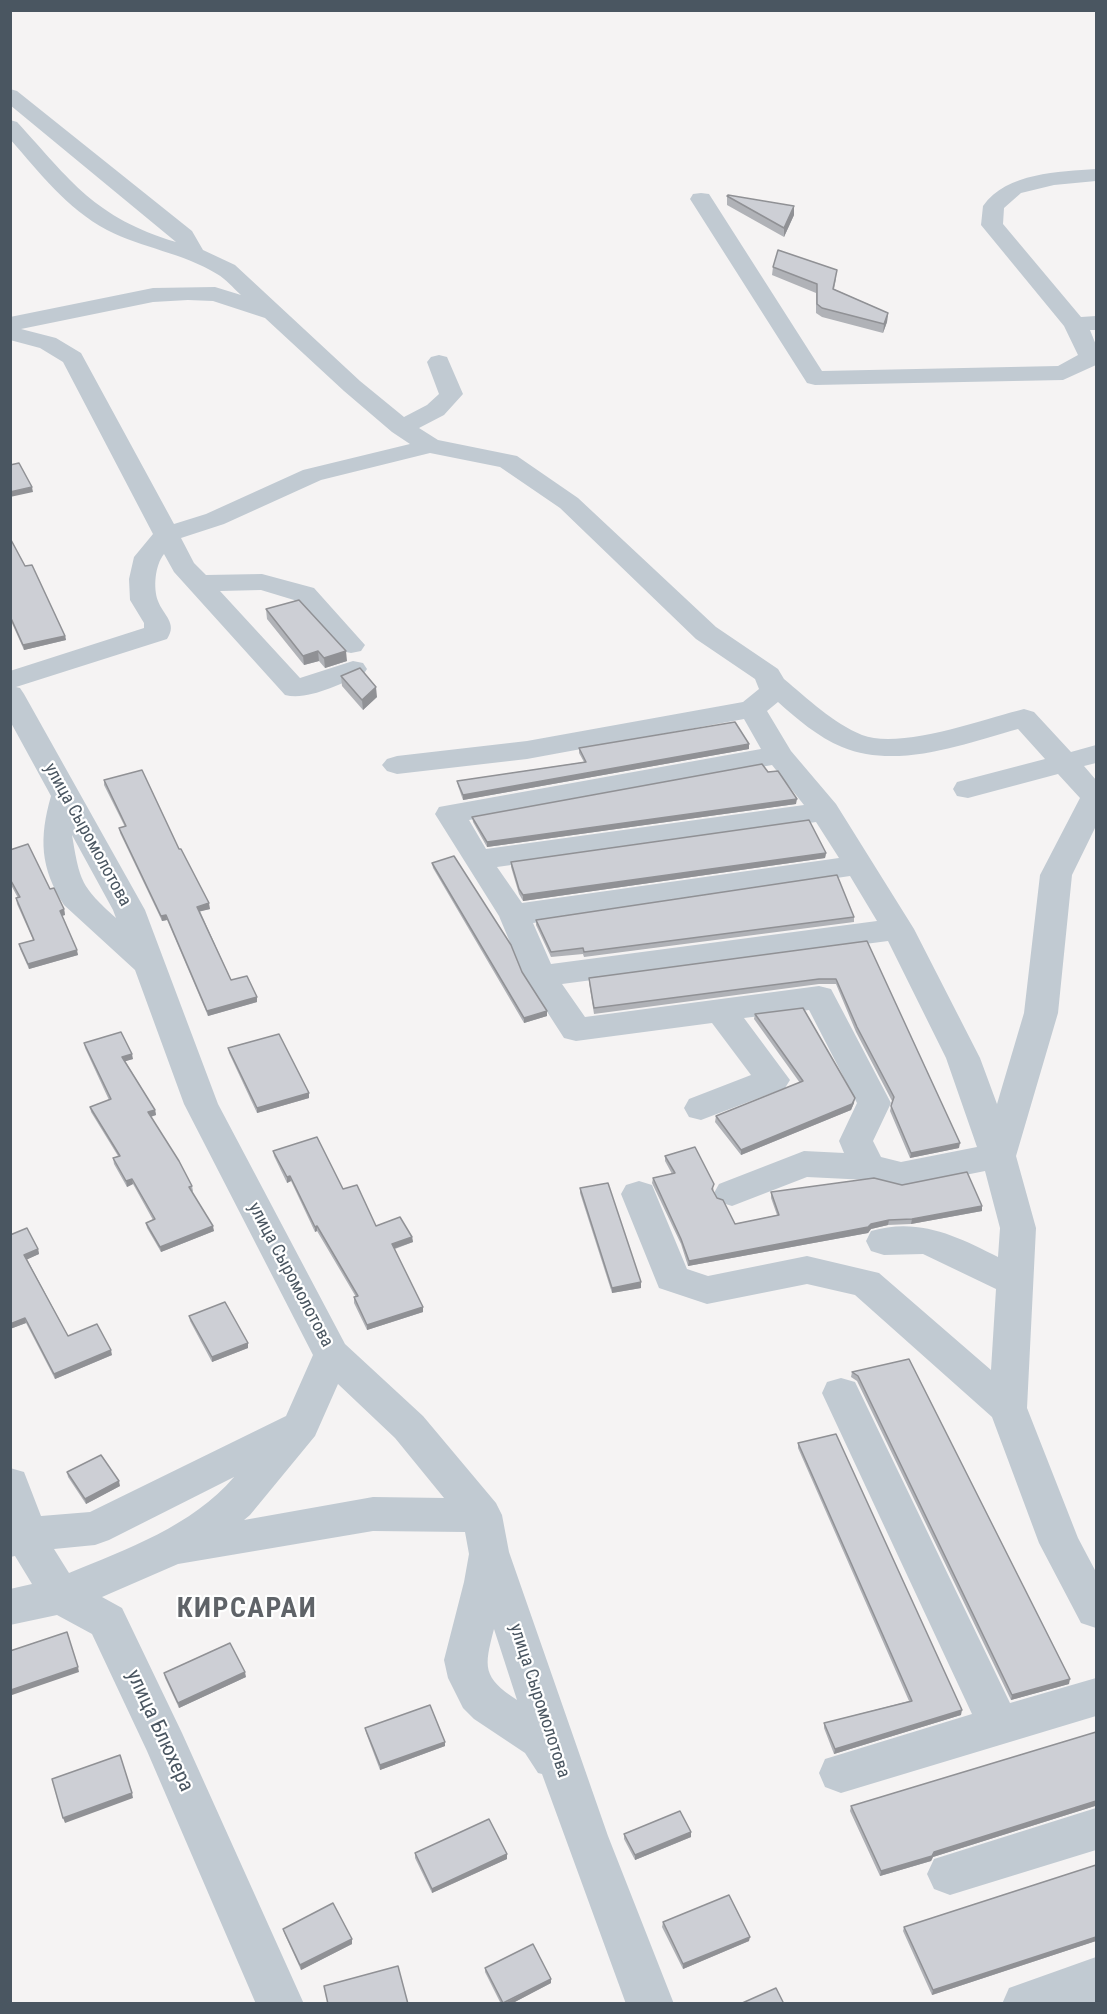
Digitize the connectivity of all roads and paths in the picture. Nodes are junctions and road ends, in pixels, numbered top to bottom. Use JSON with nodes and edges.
{"nodes":[{"id":1,"x":10,"y":95,"type":"edge"},
{"id":2,"x":10,"y":126,"type":"edge"},
{"id":3,"x":1096,"y":175,"type":"edge"},
{"id":4,"x":701,"y":199,"type":"dead end"},
{"id":5,"x":195,"y":254,"type":"junction"},
{"id":6,"x":273,"y":313,"type":"junction"},
{"id":7,"x":10,"y":324,"type":"edge"},
{"id":8,"x":1086,"y":324,"type":"edge"},
{"id":9,"x":10,"y":333,"type":"edge"},
{"id":10,"x":440,"y":362,"type":"dead end"},
{"id":11,"x":401,"y":427,"type":"junction"},
{"id":12,"x":430,"y":446,"type":"junction"},
{"id":13,"x":168,"y":534,"type":"junction"},
{"id":14,"x":198,"y":583,"type":"junction"},
{"id":15,"x":10,"y":680,"type":"edge"},
{"id":16,"x":771,"y":684,"type":"junction"},
{"id":17,"x":752,"y":709,"type":"junction"},
{"id":18,"x":14,"y":711,"type":"edge"},
{"id":19,"x":779,"y":755,"type":"junction"},
{"id":20,"x":1081,"y":759,"type":"edge"},
{"id":21,"x":397,"y":765,"type":"dead end"},
{"id":22,"x":968,"y":789,"type":"dead end"},
{"id":23,"x":825,"y":811,"type":"junction"},
{"id":24,"x":477,"y":860,"type":"junction"},
{"id":25,"x":858,"y":866,"type":"junction"},
{"id":26,"x":514,"y":915,"type":"junction"},
{"id":27,"x":898,"y":929,"type":"junction"},
{"id":28,"x":540,"y":976,"type":"junction"},
{"id":29,"x":720,"y":1010,"type":"junction"},
{"id":30,"x":701,"y":1108,"type":"dead end"},
{"id":31,"x":998,"y":1156,"type":"junction"},
{"id":32,"x":868,"y":1167,"type":"junction"},
{"id":33,"x":732,"y":1193,"type":"dead end"},
{"id":34,"x":639,"y":1194,"type":"dead end"},
{"id":35,"x":884,"y":1241,"type":"dead end"},
{"id":36,"x":1016,"y":1283,"type":"junction"},
{"id":37,"x":332,"y":1354,"type":"junction"},
{"id":38,"x":841,"y":1393,"type":"dead end"},
{"id":39,"x":1008,"y":1408,"type":"junction"},
{"id":40,"x":301,"y":1425,"type":"junction"},
{"id":41,"x":10,"y":1484,"type":"edge"},
{"id":42,"x":486,"y":1534,"type":"junction"},
{"id":43,"x":18,"y":1537,"type":"edge"},
{"id":44,"x":165,"y":1551,"type":"junction"},
{"id":45,"x":61,"y":1596,"type":"junction"},
{"id":46,"x":10,"y":1607,"type":"edge"},
{"id":47,"x":1096,"y":1610,"type":"edge"},
{"id":48,"x":1096,"y":1697,"type":"edge"},
{"id":49,"x":1000,"y":1726,"type":"junction"},
{"id":50,"x":561,"y":1767,"type":"junction"},
{"id":51,"x":841,"y":1773,"type":"dead end"},
{"id":52,"x":1096,"y":1829,"type":"edge"},
{"id":53,"x":950,"y":1874,"type":"dead end"},
{"id":54,"x":1096,"y":1980,"type":"edge"},
{"id":55,"x":280,"y":2004,"type":"edge"},
{"id":56,"x":650,"y":2004,"type":"edge"},
{"id":57,"x":1026,"y":2004,"type":"edge"}],
"edges":[{"from":1,"to":5,"type":"street"},
{"from":2,"to":5,"type":"street"},
{"from":3,"to":8,"type":"street"},
{"from":4,"to":8,"type":"street"},
{"from":5,"to":6,"type":"street"},
{"from":6,"to":7,"type":"street"},
{"from":6,"to":11,"type":"street"},
{"from":9,"to":13,"type":"street"},
{"from":10,"to":11,"type":"street"},
{"from":11,"to":12,"type":"street"},
{"from":12,"to":13,"type":"street"},
{"from":12,"to":16,"type":"street"},
{"from":13,"to":14,"type":"street"},
{"from":13,"to":15,"type":"street"},
{"from":14,"to":14,"type":"street"},
{"from":16,"to":17,"type":"street"},
{"from":16,"to":20,"type":"street"},
{"from":17,"to":19,"type":"street"},
{"from":17,"to":21,"type":"street"},
{"from":18,"to":37,"type":"street","name":"улица Сыромолотова"},
{"from":19,"to":23,"type":"street"},
{"from":19,"to":24,"type":"street"},
{"from":20,"to":22,"type":"street"},
{"from":20,"to":31,"type":"street"},
{"from":23,"to":24,"type":"street"},
{"from":23,"to":25,"type":"street"},
{"from":24,"to":26,"type":"street"},
{"from":25,"to":26,"type":"street"},
{"from":25,"to":27,"type":"street"},
{"from":26,"to":28,"type":"street"},
{"from":27,"to":28,"type":"street"},
{"from":27,"to":31,"type":"street"},
{"from":28,"to":29,"type":"street"},
{"from":29,"to":30,"type":"street"},
{"from":29,"to":32,"type":"street"},
{"from":31,"to":32,"type":"street"},
{"from":31,"to":36,"type":"street"},
{"from":32,"to":33,"type":"street"},
{"from":34,"to":39,"type":"street"},
{"from":35,"to":36,"type":"street"},
{"from":36,"to":39,"type":"street"},
{"from":37,"to":40,"type":"street"},
{"from":37,"to":42,"type":"street","name":"улица Сыромолотова"},
{"from":38,"to":49,"type":"street"},
{"from":39,"to":47,"type":"street"},
{"from":40,"to":43,"type":"street"},
{"from":40,"to":44,"type":"street"},
{"from":41,"to":43,"type":"street"},
{"from":42,"to":44,"type":"street"},
{"from":42,"to":50,"type":"street","name":"улица Сыромолотова"},
{"from":42,"to":50,"type":"street"},
{"from":43,"to":45,"type":"street"},
{"from":44,"to":45,"type":"street"},
{"from":45,"to":46,"type":"street"},
{"from":45,"to":55,"type":"street","name":"улица Блюхера"},
{"from":48,"to":49,"type":"street"},
{"from":49,"to":51,"type":"street"},
{"from":50,"to":56,"type":"street","name":"улица Сыромолотова"},
{"from":52,"to":53,"type":"street"},
{"from":54,"to":57,"type":"street"}]}
